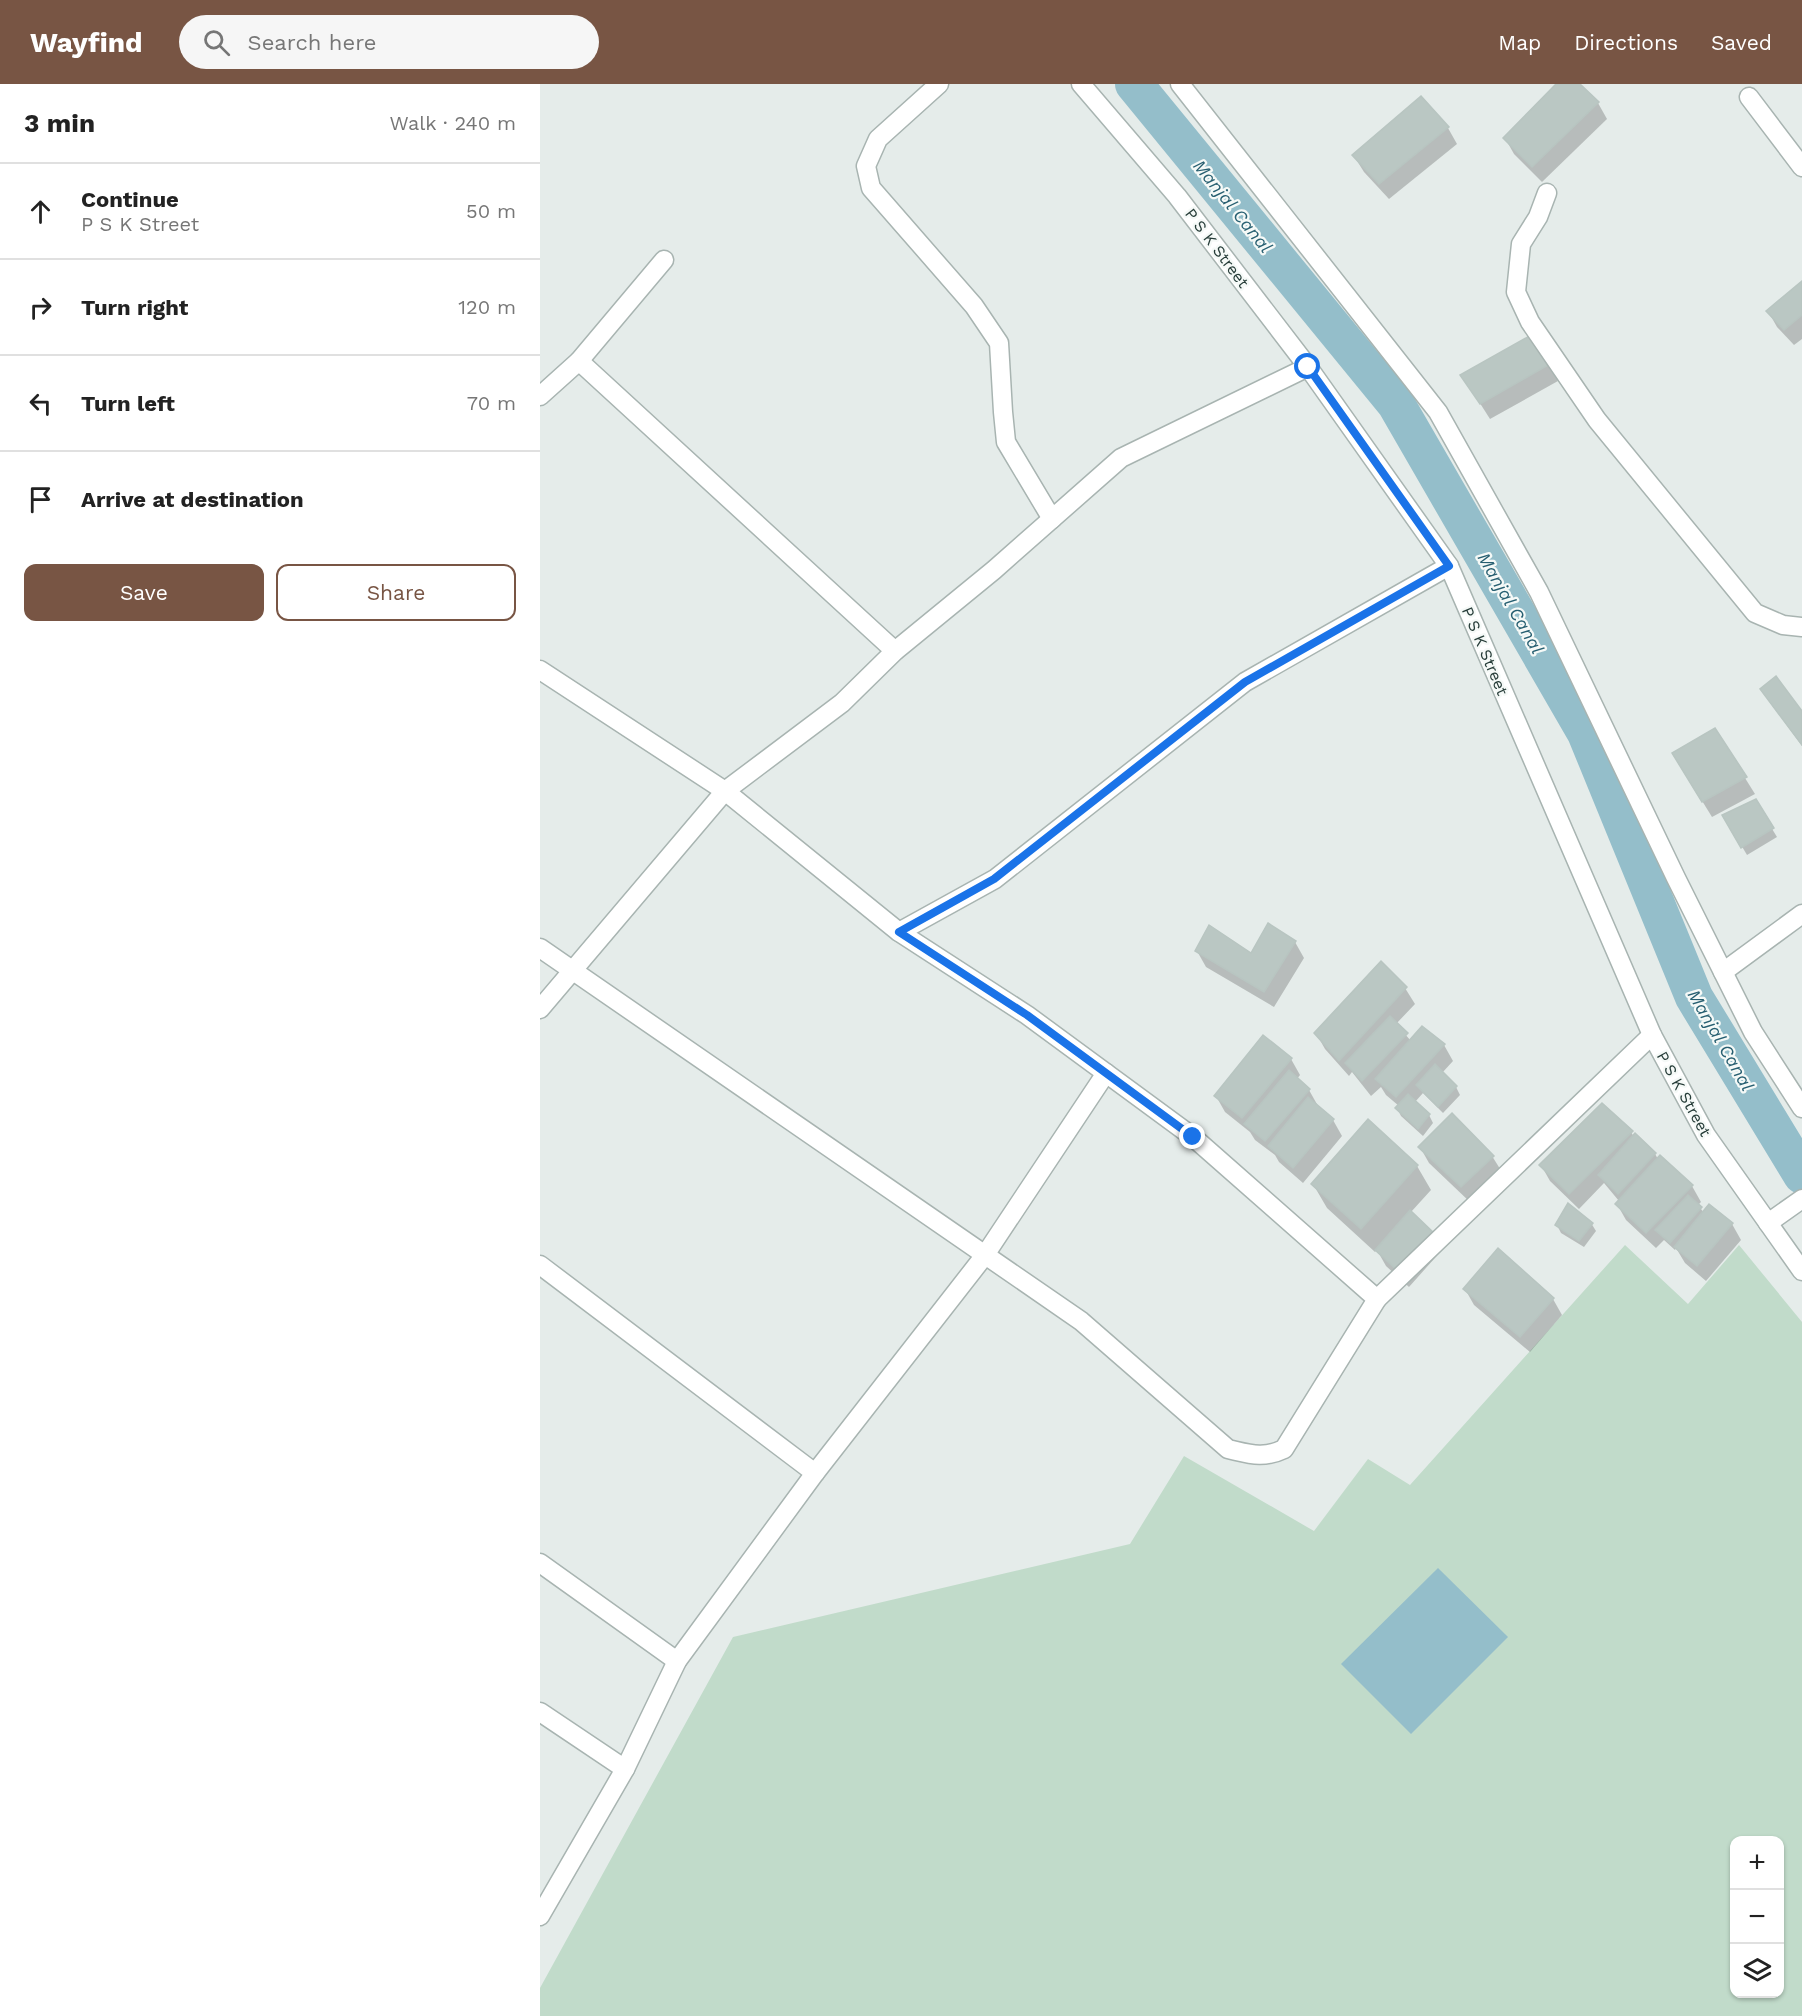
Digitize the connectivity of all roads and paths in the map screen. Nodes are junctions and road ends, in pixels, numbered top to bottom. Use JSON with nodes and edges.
{"nodes":[{"id":1,"x":939,"y":84,"type":"edge"},
{"id":2,"x":1081,"y":84,"type":"edge"},
{"id":3,"x":1180,"y":84,"type":"edge"},
{"id":4,"x":1749,"y":97,"type":"dead end"},
{"id":5,"x":1802,"y":166,"type":"edge"},
{"id":6,"x":1547,"y":193,"type":"dead end"},
{"id":7,"x":664,"y":260,"type":"dead end"},
{"id":8,"x":579,"y":361,"type":"junction"},
{"id":9,"x":1308,"y":367,"type":"junction"},
{"id":10,"x":540,"y":396,"type":"edge"},
{"id":11,"x":1052,"y":519,"type":"junction"},
{"id":12,"x":1449,"y":566,"type":"junction"},
{"id":13,"x":1802,"y":627,"type":"edge"},
{"id":14,"x":895,"y":651,"type":"junction"},
{"id":15,"x":540,"y":670,"type":"edge"},
{"id":16,"x":725,"y":791,"type":"junction"},
{"id":17,"x":1802,"y":914,"type":"edge"},
{"id":18,"x":899,"y":932,"type":"junction"},
{"id":19,"x":540,"y":948,"type":"edge"},
{"id":20,"x":574,"y":970,"type":"junction"},
{"id":21,"x":1723,"y":972,"type":"junction"},
{"id":22,"x":540,"y":1009,"type":"edge"},
{"id":23,"x":1652,"y":1035,"type":"junction"},
{"id":24,"x":1106,"y":1073,"type":"junction"},
{"id":25,"x":1802,"y":1108,"type":"edge"},
{"id":26,"x":1802,"y":1199,"type":"edge"},
{"id":27,"x":1769,"y":1223,"type":"junction"},
{"id":28,"x":985,"y":1255,"type":"junction"},
{"id":29,"x":540,"y":1265,"type":"edge"},
{"id":30,"x":1802,"y":1271,"type":"edge"},
{"id":31,"x":1377,"y":1299,"type":"junction"},
{"id":32,"x":815,"y":1473,"type":"junction"},
{"id":33,"x":540,"y":1563,"type":"edge"},
{"id":34,"x":677,"y":1661,"type":"junction"},
{"id":35,"x":540,"y":1712,"type":"edge"},
{"id":36,"x":625,"y":1769,"type":"junction"},
{"id":37,"x":540,"y":1916,"type":"edge"}],
"edges":[{"from":1,"to":11,"type":"street"},
{"from":2,"to":9,"type":"street","name":"P S K Street"},
{"from":3,"to":21,"type":"street"},
{"from":4,"to":5,"type":"street"},
{"from":6,"to":13,"type":"street"},
{"from":7,"to":8,"type":"street"},
{"from":8,"to":10,"type":"street"},
{"from":8,"to":14,"type":"street"},
{"from":9,"to":11,"type":"street"},
{"from":9,"to":12,"type":"street","name":"P S K Street"},
{"from":11,"to":14,"type":"street"},
{"from":12,"to":18,"type":"street"},
{"from":12,"to":23,"type":"street","name":"P S K Street"},
{"from":14,"to":16,"type":"street"},
{"from":15,"to":16,"type":"street"},
{"from":16,"to":18,"type":"street"},
{"from":16,"to":20,"type":"street"},
{"from":17,"to":21,"type":"street"},
{"from":18,"to":24,"type":"street"},
{"from":19,"to":20,"type":"street"},
{"from":20,"to":22,"type":"street"},
{"from":20,"to":28,"type":"street"},
{"from":21,"to":25,"type":"street"},
{"from":23,"to":27,"type":"street","name":"P S K Street"},
{"from":23,"to":31,"type":"street"},
{"from":24,"to":28,"type":"street"},
{"from":24,"to":31,"type":"street"},
{"from":26,"to":27,"type":"street"},
{"from":27,"to":30,"type":"street","name":"P S K Street"},
{"from":28,"to":31,"type":"street"},
{"from":28,"to":32,"type":"street"},
{"from":29,"to":32,"type":"street"},
{"from":32,"to":34,"type":"street"},
{"from":33,"to":34,"type":"street"},
{"from":34,"to":36,"type":"street"},
{"from":35,"to":36,"type":"street"},
{"from":36,"to":37,"type":"street"}]}
